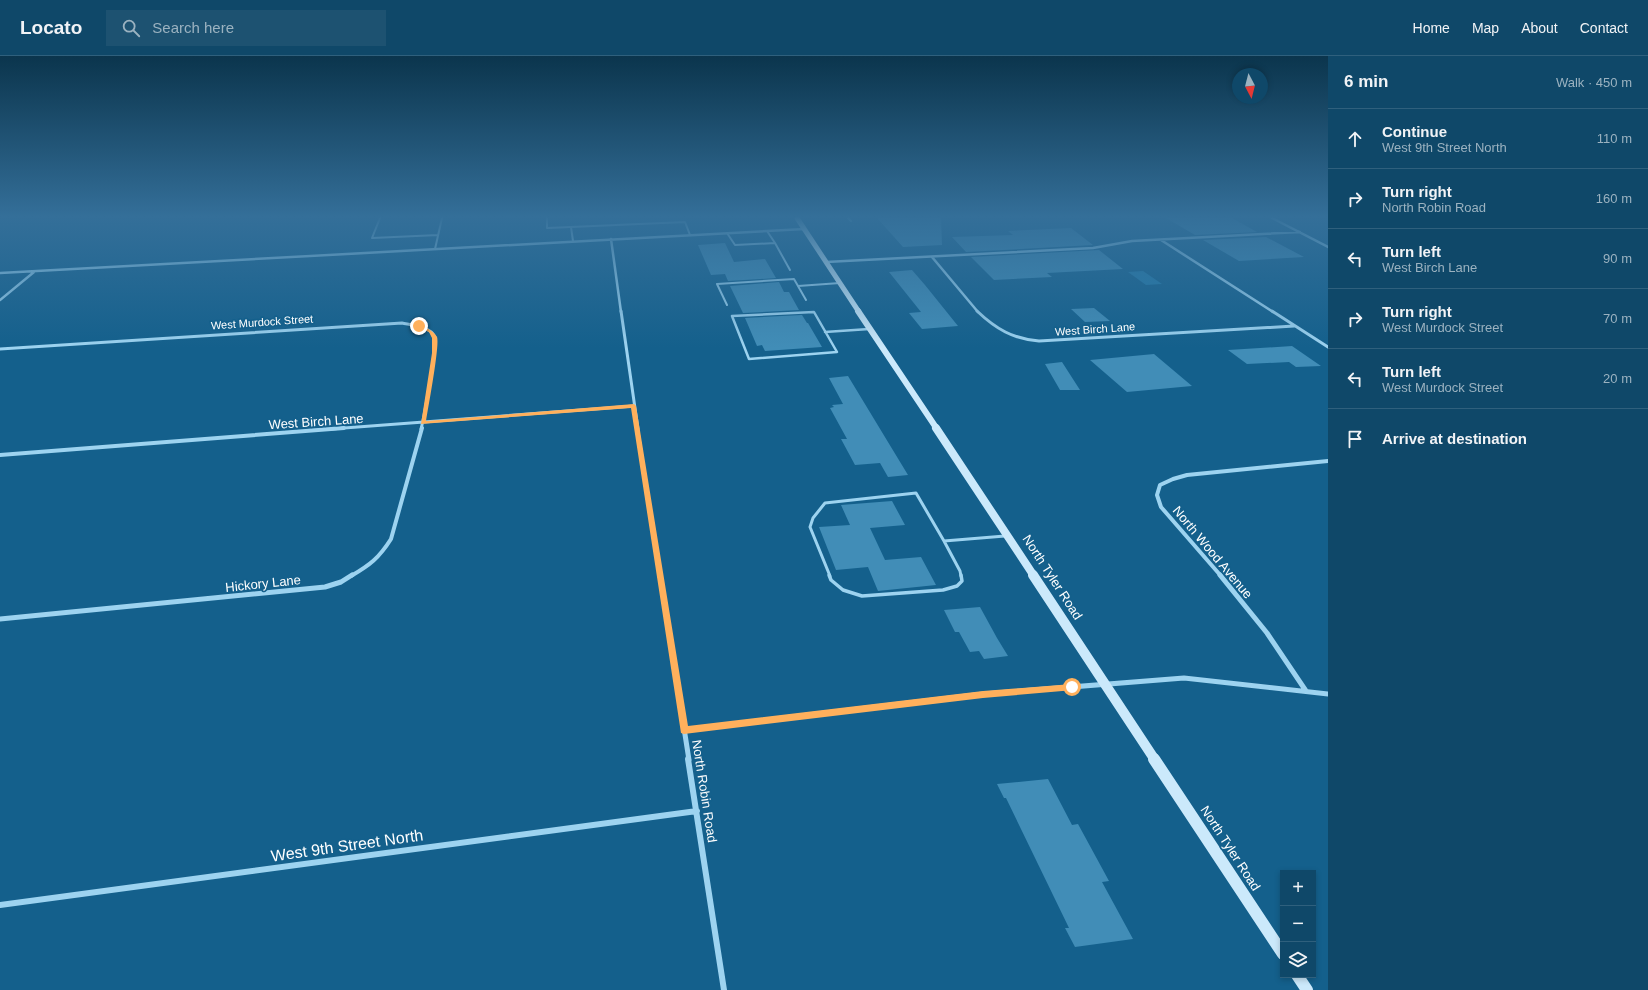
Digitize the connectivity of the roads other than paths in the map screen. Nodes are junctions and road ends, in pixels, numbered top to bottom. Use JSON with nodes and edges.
{"nodes":[{"id":1,"x":216,"y":262,"type":"edge"},
{"id":2,"x":614,"y":262,"type":"edge"},
{"id":3,"x":785,"y":262,"type":"edge"},
{"id":4,"x":826,"y":262,"type":"joint"},
{"id":5,"x":834,"y":262,"type":"edge"},
{"id":6,"x":936,"y":262,"type":"edge"},
{"id":7,"x":1194,"y":262,"type":"edge"},
{"id":8,"x":790,"y":270,"type":"dead end"},
{"id":9,"x":34,"y":272,"type":"junction"},
{"id":10,"x":0,"y":273,"type":"edge"},
{"id":11,"x":840,"y":283,"type":"junction"},
{"id":12,"x":798,"y":286,"type":"junction"},
{"id":13,"x":0,"y":300,"type":"edge"},
{"id":14,"x":806,"y":300,"type":"dead end"},
{"id":15,"x":727,"y":305,"type":"dead end"},
{"id":16,"x":1294,"y":326,"type":"junction"},
{"id":17,"x":870,"y":329,"type":"junction"},
{"id":18,"x":825,"y":332,"type":"junction"},
{"id":19,"x":1328,"y":347,"type":"edge"},
{"id":20,"x":0,"y":349,"type":"edge"},
{"id":21,"x":634,"y":406,"type":"junction"},
{"id":22,"x":423,"y":423,"type":"junction"},
{"id":23,"x":0,"y":456,"type":"edge"},
{"id":24,"x":1328,"y":461,"type":"edge"},
{"id":25,"x":1007,"y":536,"type":"junction"},
{"id":26,"x":944,"y":541,"type":"junction"},
{"id":27,"x":0,"y":619,"type":"edge"},
{"id":28,"x":1106,"y":685,"type":"junction"},
{"id":29,"x":1306,"y":691,"type":"junction"},
{"id":30,"x":1328,"y":694,"type":"edge"},
{"id":31,"x":684,"y":730,"type":"junction"},
{"id":32,"x":697,"y":811,"type":"junction"},
{"id":33,"x":0,"y":905,"type":"edge"},
{"id":34,"x":1280,"y":949,"type":"edge"},
{"id":35,"x":1299,"y":978,"type":"edge"},
{"id":36,"x":724,"y":990,"type":"edge"},
{"id":37,"x":1307,"y":990,"type":"edge"}],
"edges":[{"from":1,"to":9,"type":"street"},
{"from":2,"to":21,"type":"street","name":"North Robin Road"},
{"from":3,"to":8,"type":"lane"},
{"from":4,"to":5,"type":"street"},
{"from":4,"to":11,"type":"main road","name":"North Tyler Road"},
{"from":6,"to":16,"type":"street","name":"West Birch Lane"},
{"from":7,"to":16,"type":"street"},
{"from":9,"to":10,"type":"street"},
{"from":9,"to":13,"type":"street"},
{"from":11,"to":12,"type":"lane"},
{"from":11,"to":17,"type":"main road","name":"North Tyler Road"},
{"from":12,"to":14,"type":"lane"},
{"from":12,"to":15,"type":"lane"},
{"from":16,"to":19,"type":"street"},
{"from":17,"to":18,"type":"lane"},
{"from":17,"to":25,"type":"main road","name":"North Tyler Road"},
{"from":18,"to":18,"type":"lane"},
{"from":20,"to":22,"type":"street","name":"West Murdock Street"},
{"from":21,"to":22,"type":"street","name":"West Birch Lane"},
{"from":21,"to":31,"type":"street","name":"North Robin Road"},
{"from":22,"to":23,"type":"street","name":"West Birch Lane"},
{"from":22,"to":27,"type":"street","name":"Hickory Lane"},
{"from":24,"to":29,"type":"street","name":"North Wood Avenue"},
{"from":25,"to":26,"type":"lane"},
{"from":25,"to":28,"type":"main road","name":"North Tyler Road"},
{"from":26,"to":26,"type":"lane"},
{"from":28,"to":29,"type":"street"},
{"from":28,"to":31,"type":"street"},
{"from":28,"to":34,"type":"main road","name":"North Tyler Road"},
{"from":29,"to":30,"type":"street"},
{"from":31,"to":32,"type":"street","name":"North Robin Road"},
{"from":32,"to":33,"type":"street","name":"West 9th Street North"},
{"from":32,"to":36,"type":"street","name":"North Robin Road"},
{"from":35,"to":37,"type":"main road"}]}
